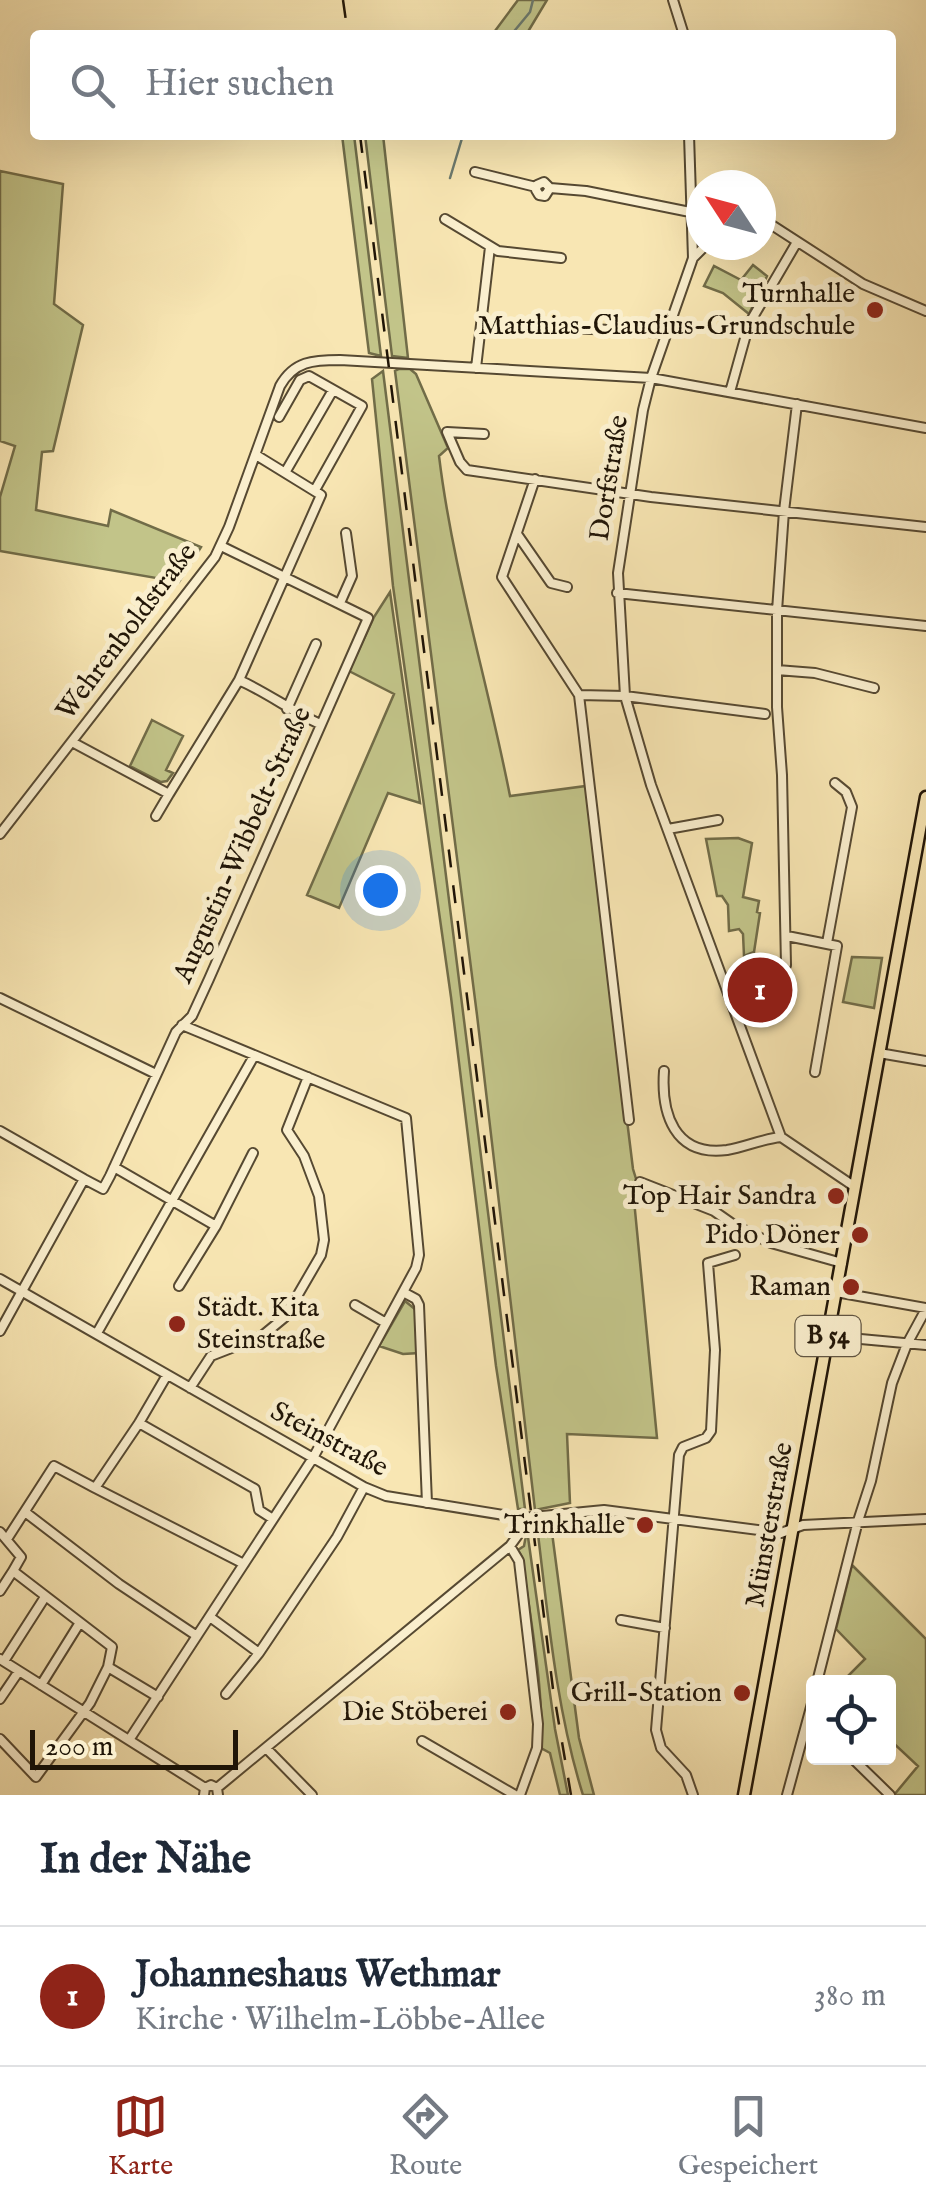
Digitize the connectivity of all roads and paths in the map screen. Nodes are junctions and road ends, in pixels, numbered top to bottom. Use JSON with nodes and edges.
{"nodes":[{"id":1,"x":673,"y":0,"type":"edge"},
{"id":2,"x":682,"y":30,"type":"edge"},
{"id":3,"x":689,"y":140,"type":"edge"},
{"id":4,"x":689,"y":170,"type":"edge"},
{"id":5,"x":476,"y":172,"type":"dead end"},
{"id":6,"x":686,"y":211,"type":"edge"},
{"id":7,"x":445,"y":219,"type":"dead end"},
{"id":8,"x":776,"y":228,"type":"edge"},
{"id":9,"x":797,"y":242,"type":"junction"},
{"id":10,"x":490,"y":247,"type":"junction"},
{"id":11,"x":560,"y":258,"type":"dead end"},
{"id":12,"x":692,"y":260,"type":"edge"},
{"id":13,"x":926,"y":311,"type":"edge"},
{"id":14,"x":482,"y":323,"type":"junction"},
{"id":15,"x":666,"y":333,"type":"junction"},
{"id":16,"x":476,"y":368,"type":"junction"},
{"id":17,"x":651,"y":378,"type":"junction"},
{"id":18,"x":333,"y":390,"type":"junction"},
{"id":19,"x":730,"y":392,"type":"junction"},
{"id":20,"x":797,"y":404,"type":"junction"},
{"id":21,"x":278,"y":417,"type":"dead end"},
{"id":22,"x":926,"y":428,"type":"edge"},
{"id":23,"x":484,"y":434,"type":"dead end"},
{"id":24,"x":256,"y":455,"type":"junction"},
{"id":25,"x":286,"y":471,"type":"junction"},
{"id":26,"x":535,"y":479,"type":"junction"},
{"id":27,"x":315,"y":490,"type":"junction"},
{"id":28,"x":630,"y":493,"type":"junction"},
{"id":29,"x":784,"y":511,"type":"junction"},
{"id":30,"x":926,"y":527,"type":"edge"},
{"id":31,"x":346,"y":533,"type":"dead end"},
{"id":32,"x":517,"y":534,"type":"junction"},
{"id":33,"x":221,"y":546,"type":"junction"},
{"id":34,"x":286,"y":578,"type":"junction"},
{"id":35,"x":566,"y":587,"type":"dead end"},
{"id":36,"x":617,"y":594,"type":"junction"},
{"id":37,"x":340,"y":604,"type":"junction"},
{"id":38,"x":777,"y":611,"type":"junction"},
{"id":39,"x":926,"y":626,"type":"edge"},
{"id":40,"x":316,"y":644,"type":"dead end"},
{"id":41,"x":777,"y":670,"type":"junction"},
{"id":42,"x":239,"y":680,"type":"junction"},
{"id":43,"x":874,"y":688,"type":"dead end"},
{"id":44,"x":579,"y":695,"type":"junction"},
{"id":45,"x":625,"y":696,"type":"junction"},
{"id":46,"x":287,"y":709,"type":"junction"},
{"id":47,"x":765,"y":714,"type":"dead end"},
{"id":48,"x":320,"y":724,"type":"junction"},
{"id":49,"x":72,"y":742,"type":"junction"},
{"id":50,"x":835,"y":783,"type":"dead end"},
{"id":51,"x":169,"y":794,"type":"junction"},
{"id":52,"x":926,"y":797,"type":"edge"},
{"id":53,"x":156,"y":816,"type":"dead end"},
{"id":54,"x":718,"y":820,"type":"dead end"},
{"id":55,"x":668,"y":829,"type":"junction"},
{"id":56,"x":0,"y":834,"type":"edge"},
{"id":57,"x":787,"y":936,"type":"junction"},
{"id":58,"x":827,"y":943,"type":"junction"},
{"id":59,"x":726,"y":987,"type":"junction"},
{"id":60,"x":0,"y":998,"type":"edge"},
{"id":61,"x":182,"y":1026,"type":"junction"},
{"id":62,"x":878,"y":1053,"type":"junction"},
{"id":63,"x":254,"y":1056,"type":"junction"},
{"id":64,"x":926,"y":1061,"type":"edge"},
{"id":65,"x":664,"y":1071,"type":"dead end"},
{"id":66,"x":815,"y":1072,"type":"dead end"},
{"id":67,"x":156,"y":1074,"type":"junction"},
{"id":68,"x":308,"y":1077,"type":"junction"},
{"id":69,"x":629,"y":1120,"type":"dead end"},
{"id":70,"x":0,"y":1131,"type":"edge"},
{"id":71,"x":781,"y":1137,"type":"junction"},
{"id":72,"x":253,"y":1153,"type":"dead end"},
{"id":73,"x":114,"y":1166,"type":"junction"},
{"id":74,"x":84,"y":1179,"type":"junction"},
{"id":75,"x":640,"y":1182,"type":"dead end"},
{"id":76,"x":856,"y":1187,"type":"junction"},
{"id":77,"x":172,"y":1200,"type":"junction"},
{"id":78,"x":216,"y":1226,"type":"junction"},
{"id":79,"x":735,"y":1255,"type":"dead end"},
{"id":80,"x":842,"y":1262,"type":"junction"},
{"id":81,"x":0,"y":1278,"type":"edge"},
{"id":82,"x":179,"y":1286,"type":"dead end"},
{"id":83,"x":22,"y":1291,"type":"junction"},
{"id":84,"x":403,"y":1292,"type":"junction"},
{"id":85,"x":836,"y":1292,"type":"junction"},
{"id":86,"x":355,"y":1305,"type":"dead end"},
{"id":87,"x":926,"y":1308,"type":"edge"},
{"id":88,"x":386,"y":1322,"type":"junction"},
{"id":89,"x":0,"y":1330,"type":"edge"},
{"id":90,"x":97,"y":1334,"type":"junction"},
{"id":91,"x":828,"y":1336,"type":"junction"},
{"id":92,"x":907,"y":1344,"type":"junction"},
{"id":93,"x":926,"y":1345,"type":"edge"},
{"id":94,"x":167,"y":1374,"type":"junction"},
{"id":95,"x":190,"y":1388,"type":"junction"},
{"id":96,"x":139,"y":1423,"type":"junction"},
{"id":97,"x":313,"y":1458,"type":"junction"},
{"id":98,"x":364,"y":1487,"type":"junction"},
{"id":99,"x":94,"y":1488,"type":"junction"},
{"id":100,"x":426,"y":1503,"type":"junction"},
{"id":101,"x":25,"y":1512,"type":"junction"},
{"id":102,"x":522,"y":1518,"type":"junction"},
{"id":103,"x":676,"y":1518,"type":"junction"},
{"id":104,"x":273,"y":1519,"type":"junction"},
{"id":105,"x":926,"y":1519,"type":"edge"},
{"id":106,"x":858,"y":1521,"type":"junction"},
{"id":107,"x":792,"y":1529,"type":"junction"},
{"id":108,"x":4,"y":1536,"type":"edge"},
{"id":109,"x":510,"y":1546,"type":"junction"},
{"id":110,"x":244,"y":1564,"type":"junction"},
{"id":111,"x":14,"y":1571,"type":"junction"},
{"id":112,"x":0,"y":1591,"type":"edge"},
{"id":113,"x":45,"y":1597,"type":"junction"},
{"id":114,"x":210,"y":1617,"type":"junction"},
{"id":115,"x":621,"y":1620,"type":"dead end"},
{"id":116,"x":79,"y":1624,"type":"junction"},
{"id":117,"x":665,"y":1628,"type":"junction"},
{"id":118,"x":197,"y":1636,"type":"junction"},
{"id":119,"x":259,"y":1653,"type":"junction"},
{"id":120,"x":2,"y":1660,"type":"edge"},
{"id":121,"x":108,"y":1667,"type":"junction"},
{"id":122,"x":18,"y":1671,"type":"junction"},
{"id":123,"x":819,"y":1675,"type":"edge"},
{"id":124,"x":41,"y":1685,"type":"junction"},
{"id":125,"x":226,"y":1694,"type":"dead end"},
{"id":126,"x":158,"y":1698,"type":"junction"},
{"id":127,"x":0,"y":1699,"type":"edge"},
{"id":128,"x":84,"y":1712,"type":"junction"},
{"id":129,"x":0,"y":1739,"type":"edge"},
{"id":130,"x":129,"y":1740,"type":"junction"},
{"id":131,"x":422,"y":1741,"type":"dead end"},
{"id":132,"x":806,"y":1741,"type":"edge"},
{"id":133,"x":266,"y":1748,"type":"junction"},
{"id":134,"x":859,"y":1765,"type":"edge"},
{"id":135,"x":205,"y":1792,"type":"edge"},
{"id":136,"x":217,"y":1792,"type":"edge"},
{"id":137,"x":312,"y":1795,"type":"edge"},
{"id":138,"x":517,"y":1795,"type":"edge"},
{"id":139,"x":693,"y":1795,"type":"edge"},
{"id":140,"x":744,"y":1795,"type":"edge"},
{"id":141,"x":788,"y":1795,"type":"edge"},
{"id":142,"x":890,"y":1795,"type":"edge"}],
"edges":[{"from":1,"to":2,"type":"street"},
{"from":3,"to":4,"type":"street","name":"Dorfstraße"},
{"from":5,"to":6,"type":"street"},
{"from":7,"to":10,"type":"street"},
{"from":8,"to":9,"type":"street"},
{"from":9,"to":13,"type":"street"},
{"from":9,"to":19,"type":"street"},
{"from":10,"to":11,"type":"street"},
{"from":10,"to":14,"type":"street"},
{"from":12,"to":15,"type":"street","name":"Dorfstraße"},
{"from":14,"to":15,"type":"street"},
{"from":14,"to":16,"type":"street"},
{"from":15,"to":17,"type":"street","name":"Dorfstraße"},
{"from":16,"to":17,"type":"street","name":"Wehrenboldstraße"},
{"from":16,"to":24,"type":"street","name":"Wehrenboldstraße"},
{"from":17,"to":19,"type":"street","name":"Wehrenboldstraße"},
{"from":17,"to":28,"type":"street","name":"Dorfstraße"},
{"from":18,"to":21,"type":"street"},
{"from":18,"to":25,"type":"street"},
{"from":18,"to":27,"type":"street"},
{"from":19,"to":20,"type":"street","name":"Wehrenboldstraße"},
{"from":20,"to":22,"type":"street","name":"Wehrenboldstraße"},
{"from":20,"to":29,"type":"street"},
{"from":23,"to":26,"type":"street"},
{"from":24,"to":25,"type":"street"},
{"from":24,"to":33,"type":"street","name":"Wehrenboldstraße"},
{"from":25,"to":27,"type":"street"},
{"from":26,"to":28,"type":"street"},
{"from":26,"to":32,"type":"street"},
{"from":27,"to":34,"type":"street"},
{"from":28,"to":29,"type":"street"},
{"from":28,"to":36,"type":"street","name":"Dorfstraße"},
{"from":29,"to":30,"type":"street"},
{"from":29,"to":38,"type":"street"},
{"from":31,"to":37,"type":"street"},
{"from":32,"to":35,"type":"street"},
{"from":32,"to":44,"type":"street"},
{"from":33,"to":34,"type":"street"},
{"from":33,"to":49,"type":"street","name":"Wehrenboldstraße"},
{"from":34,"to":37,"type":"street"},
{"from":34,"to":42,"type":"street"},
{"from":36,"to":38,"type":"street"},
{"from":36,"to":45,"type":"street","name":"Dorfstraße"},
{"from":37,"to":48,"type":"street","name":"Augustin-Wibbelt-Straße"},
{"from":38,"to":39,"type":"street"},
{"from":38,"to":41,"type":"street"},
{"from":40,"to":46,"type":"street"},
{"from":41,"to":43,"type":"street"},
{"from":41,"to":57,"type":"street"},
{"from":42,"to":46,"type":"street"},
{"from":42,"to":51,"type":"street"},
{"from":44,"to":45,"type":"street"},
{"from":44,"to":69,"type":"street"},
{"from":45,"to":47,"type":"street"},
{"from":45,"to":55,"type":"street","name":"Dorfstraße"},
{"from":46,"to":48,"type":"street"},
{"from":48,"to":61,"type":"street","name":"Augustin-Wibbelt-Straße"},
{"from":49,"to":51,"type":"street"},
{"from":49,"to":56,"type":"street","name":"Wehrenboldstraße"},
{"from":50,"to":58,"type":"street"},
{"from":51,"to":53,"type":"street"},
{"from":52,"to":62,"type":"main road","name":"Münsterstraße","number":"B 54"},
{"from":54,"to":55,"type":"street"},
{"from":55,"to":59,"type":"street","name":"Dorfstraße"},
{"from":57,"to":58,"type":"street"},
{"from":57,"to":59,"type":"street"},
{"from":58,"to":66,"type":"street"},
{"from":59,"to":71,"type":"street","name":"Dorfstraße"},
{"from":60,"to":67,"type":"street"},
{"from":61,"to":63,"type":"street"},
{"from":61,"to":67,"type":"street","name":"Augustin-Wibbelt-Straße"},
{"from":62,"to":64,"type":"street"},
{"from":62,"to":76,"type":"main road","name":"Münsterstraße","number":"B 54"},
{"from":63,"to":68,"type":"street"},
{"from":63,"to":77,"type":"street"},
{"from":65,"to":71,"type":"street"},
{"from":67,"to":73,"type":"street","name":"Augustin-Wibbelt-Straße"},
{"from":68,"to":84,"type":"street"},
{"from":68,"to":95,"type":"street"},
{"from":70,"to":74,"type":"street"},
{"from":71,"to":76,"type":"street"},
{"from":72,"to":78,"type":"street"},
{"from":73,"to":74,"type":"street"},
{"from":73,"to":77,"type":"street"},
{"from":74,"to":83,"type":"street"},
{"from":75,"to":80,"type":"street"},
{"from":76,"to":80,"type":"main road","name":"Münsterstraße","number":"B 54"},
{"from":77,"to":78,"type":"street"},
{"from":77,"to":90,"type":"street"},
{"from":78,"to":82,"type":"street"},
{"from":79,"to":103,"type":"street"},
{"from":80,"to":85,"type":"main road","name":"Münsterstraße","number":"B 54"},
{"from":81,"to":83,"type":"street","name":"Steinstraße"},
{"from":83,"to":89,"type":"street"},
{"from":83,"to":90,"type":"street","name":"Steinstraße"},
{"from":84,"to":88,"type":"street"},
{"from":84,"to":100,"type":"street"},
{"from":85,"to":87,"type":"street"},
{"from":85,"to":91,"type":"main road","name":"Münsterstraße","number":"B 54"},
{"from":86,"to":88,"type":"street"},
{"from":87,"to":92,"type":"street"},
{"from":88,"to":97,"type":"street"},
{"from":90,"to":94,"type":"street","name":"Steinstraße"},
{"from":91,"to":92,"type":"street"},
{"from":91,"to":107,"type":"main road","name":"Münsterstraße","number":"B 54"},
{"from":92,"to":93,"type":"street"},
{"from":92,"to":106,"type":"street"},
{"from":94,"to":95,"type":"street","name":"Steinstraße"},
{"from":94,"to":96,"type":"street"},
{"from":95,"to":97,"type":"street","name":"Steinstraße"},
{"from":96,"to":99,"type":"street"},
{"from":96,"to":104,"type":"street"},
{"from":97,"to":98,"type":"street","name":"Steinstraße"},
{"from":97,"to":104,"type":"street"},
{"from":98,"to":100,"type":"street","name":"Steinstraße"},
{"from":98,"to":119,"type":"street"},
{"from":99,"to":101,"type":"street"},
{"from":99,"to":110,"type":"street"},
{"from":100,"to":102,"type":"street","name":"Steinstraße"},
{"from":101,"to":108,"type":"street"},
{"from":101,"to":118,"type":"street"},
{"from":102,"to":103,"type":"street","name":"Steinstraße"},
{"from":102,"to":109,"type":"street"},
{"from":103,"to":107,"type":"street","name":"Steinstraße"},
{"from":103,"to":117,"type":"street"},
{"from":104,"to":110,"type":"street"},
{"from":105,"to":106,"type":"street","name":"Steinstraße"},
{"from":106,"to":107,"type":"street","name":"Steinstraße"},
{"from":106,"to":123,"type":"street"},
{"from":107,"to":140,"type":"main road","name":"Münsterstraße","number":"B 54"},
{"from":108,"to":111,"type":"street"},
{"from":109,"to":133,"type":"street"},
{"from":109,"to":138,"type":"street"},
{"from":110,"to":114,"type":"street"},
{"from":111,"to":112,"type":"street"},
{"from":111,"to":113,"type":"street"},
{"from":113,"to":116,"type":"street"},
{"from":113,"to":120,"type":"street"},
{"from":114,"to":118,"type":"street"},
{"from":114,"to":119,"type":"street"},
{"from":115,"to":117,"type":"street"},
{"from":116,"to":121,"type":"street"},
{"from":116,"to":124,"type":"street"},
{"from":117,"to":139,"type":"street"},
{"from":118,"to":126,"type":"street"},
{"from":119,"to":125,"type":"street"},
{"from":120,"to":122,"type":"street"},
{"from":121,"to":126,"type":"street"},
{"from":121,"to":128,"type":"street"},
{"from":122,"to":124,"type":"street"},
{"from":122,"to":127,"type":"street"},
{"from":124,"to":128,"type":"street"},
{"from":126,"to":130,"type":"street"},
{"from":128,"to":129,"type":"street"},
{"from":128,"to":130,"type":"street"},
{"from":130,"to":135,"type":"street"},
{"from":131,"to":138,"type":"street"},
{"from":132,"to":141,"type":"street"},
{"from":133,"to":136,"type":"street"},
{"from":133,"to":137,"type":"street"},
{"from":134,"to":142,"type":"street"},
{"from":135,"to":136,"type":"street"}]}
